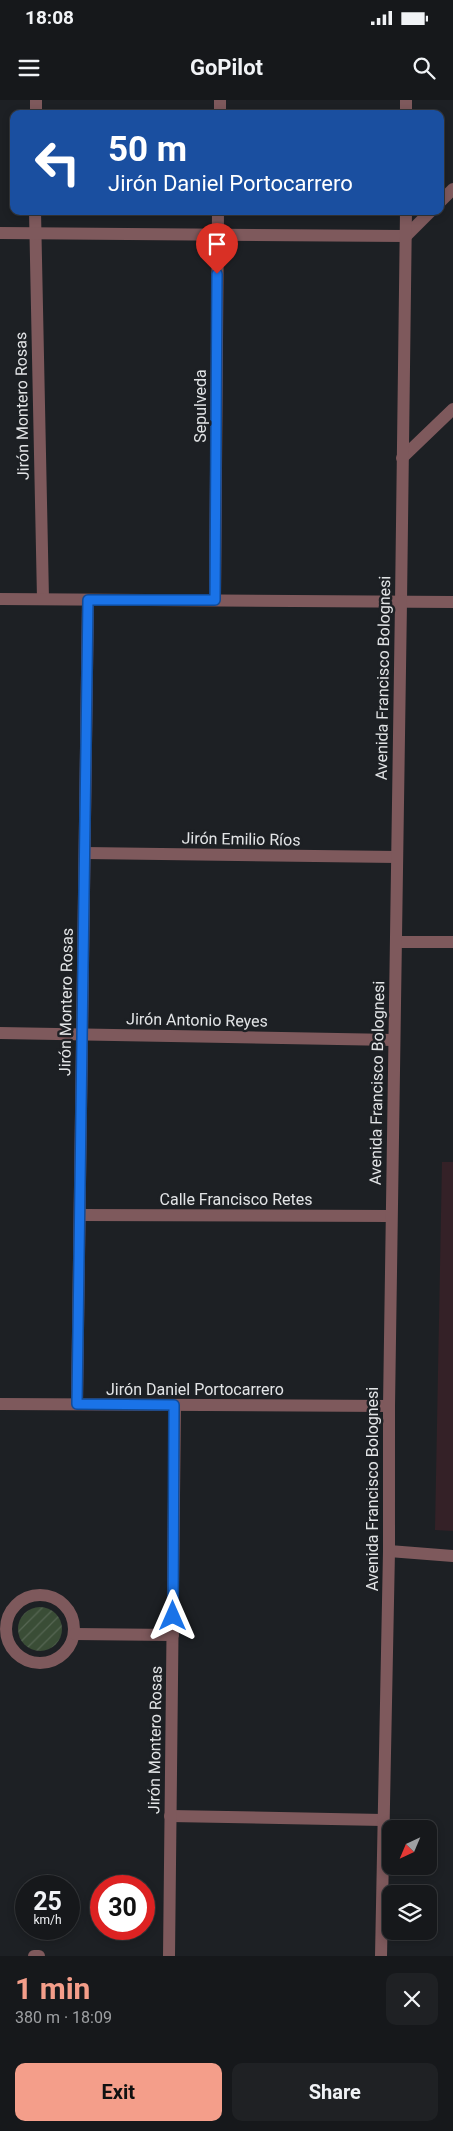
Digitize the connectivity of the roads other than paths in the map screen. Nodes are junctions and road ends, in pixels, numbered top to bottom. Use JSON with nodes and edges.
{"nodes":[{"id":1,"x":35,"y":215,"type":"edge"},
{"id":2,"x":218,"y":215,"type":"edge"},
{"id":3,"x":406,"y":215,"type":"edge"},
{"id":4,"x":427,"y":215,"type":"edge"},
{"id":5,"x":0,"y":234,"type":"edge"},
{"id":6,"x":34,"y":234,"type":"junction"},
{"id":7,"x":218,"y":235,"type":"junction"},
{"id":8,"x":406,"y":236,"type":"junction"},
{"id":9,"x":453,"y":408,"type":"edge"},
{"id":10,"x":402,"y":458,"type":"junction"},
{"id":11,"x":0,"y":599,"type":"edge"},
{"id":12,"x":43,"y":599,"type":"junction"},
{"id":13,"x":88,"y":600,"type":"junction"},
{"id":14,"x":215,"y":600,"type":"junction"},
{"id":15,"x":401,"y":602,"type":"junction"},
{"id":16,"x":453,"y":602,"type":"edge"},
{"id":17,"x":85,"y":853,"type":"junction"},
{"id":18,"x":397,"y":857,"type":"junction"},
{"id":19,"x":396,"y":942,"type":"junction"},
{"id":20,"x":453,"y":942,"type":"edge"},
{"id":21,"x":0,"y":1033,"type":"edge"},
{"id":22,"x":82,"y":1034,"type":"junction"},
{"id":23,"x":394,"y":1040,"type":"junction"},
{"id":24,"x":80,"y":1215,"type":"junction"},
{"id":25,"x":392,"y":1216,"type":"junction"},
{"id":26,"x":0,"y":1404,"type":"edge"},
{"id":27,"x":77,"y":1404,"type":"junction"},
{"id":28,"x":174,"y":1405,"type":"junction"},
{"id":29,"x":389,"y":1406,"type":"junction"},
{"id":30,"x":389,"y":1551,"type":"junction"},
{"id":31,"x":453,"y":1556,"type":"edge"},
{"id":32,"x":75,"y":1634,"type":"junction"},
{"id":33,"x":173,"y":1635,"type":"junction"},
{"id":34,"x":170,"y":1816,"type":"junction"},
{"id":35,"x":383,"y":1820,"type":"joint"},
{"id":36,"x":382,"y":1875,"type":"edge"},
{"id":37,"x":34,"y":1956,"type":"edge"},
{"id":38,"x":39,"y":1956,"type":"edge"},
{"id":39,"x":169,"y":1956,"type":"edge"},
{"id":40,"x":381,"y":1956,"type":"edge"}],
"edges":[{"from":1,"to":6,"type":"street","name":"Jirón Montero Rosas"},
{"from":2,"to":7,"type":"street","name":"Sepulveda"},
{"from":3,"to":8,"type":"street","name":"Avenida Francisco Bolognesi"},
{"from":4,"to":8,"type":"street"},
{"from":5,"to":6,"type":"street"},
{"from":6,"to":7,"type":"street"},
{"from":6,"to":12,"type":"street","name":"Jirón Montero Rosas"},
{"from":7,"to":8,"type":"street"},
{"from":7,"to":14,"type":"street","name":"Sepulveda"},
{"from":8,"to":10,"type":"street","name":"Avenida Francisco Bolognesi"},
{"from":9,"to":10,"type":"street"},
{"from":10,"to":15,"type":"street","name":"Avenida Francisco Bolognesi"},
{"from":11,"to":12,"type":"street"},
{"from":12,"to":13,"type":"street"},
{"from":13,"to":14,"type":"street"},
{"from":13,"to":17,"type":"street","name":"Jirón Montero Rosas"},
{"from":14,"to":15,"type":"street"},
{"from":15,"to":16,"type":"street"},
{"from":15,"to":18,"type":"street","name":"Avenida Francisco Bolognesi"},
{"from":17,"to":18,"type":"street","name":"Jirón Emilio Ríos"},
{"from":17,"to":22,"type":"street","name":"Jirón Montero Rosas"},
{"from":18,"to":19,"type":"street","name":"Avenida Francisco Bolognesi"},
{"from":19,"to":20,"type":"street"},
{"from":19,"to":23,"type":"street","name":"Avenida Francisco Bolognesi"},
{"from":21,"to":22,"type":"street","name":"Jirón Antonio Reyes"},
{"from":22,"to":23,"type":"street","name":"Jirón Antonio Reyes"},
{"from":22,"to":24,"type":"street","name":"Jirón Montero Rosas"},
{"from":23,"to":25,"type":"street","name":"Avenida Francisco Bolognesi"},
{"from":24,"to":25,"type":"street","name":"Calle Francisco Retes"},
{"from":24,"to":27,"type":"street","name":"Jirón Montero Rosas"},
{"from":25,"to":29,"type":"street","name":"Avenida Francisco Bolognesi"},
{"from":26,"to":27,"type":"street","name":"Jirón Daniel Portocarrero"},
{"from":27,"to":28,"type":"street","name":"Jirón Daniel Portocarrero"},
{"from":28,"to":29,"type":"street","name":"Jirón Daniel Portocarrero"},
{"from":28,"to":33,"type":"street","name":"Jirón Montero Rosas"},
{"from":29,"to":30,"type":"street","name":"Avenida Francisco Bolognesi"},
{"from":30,"to":31,"type":"street"},
{"from":30,"to":35,"type":"street","name":"Avenida Francisco Bolognesi"},
{"from":32,"to":32,"type":"street"},
{"from":32,"to":33,"type":"street"},
{"from":33,"to":34,"type":"street","name":"Jirón Montero Rosas"},
{"from":34,"to":35,"type":"street"},
{"from":34,"to":39,"type":"street","name":"Jirón Montero Rosas"},
{"from":36,"to":40,"type":"street","name":"Avenida Francisco Bolognesi"},
{"from":37,"to":38,"type":"street"}]}
